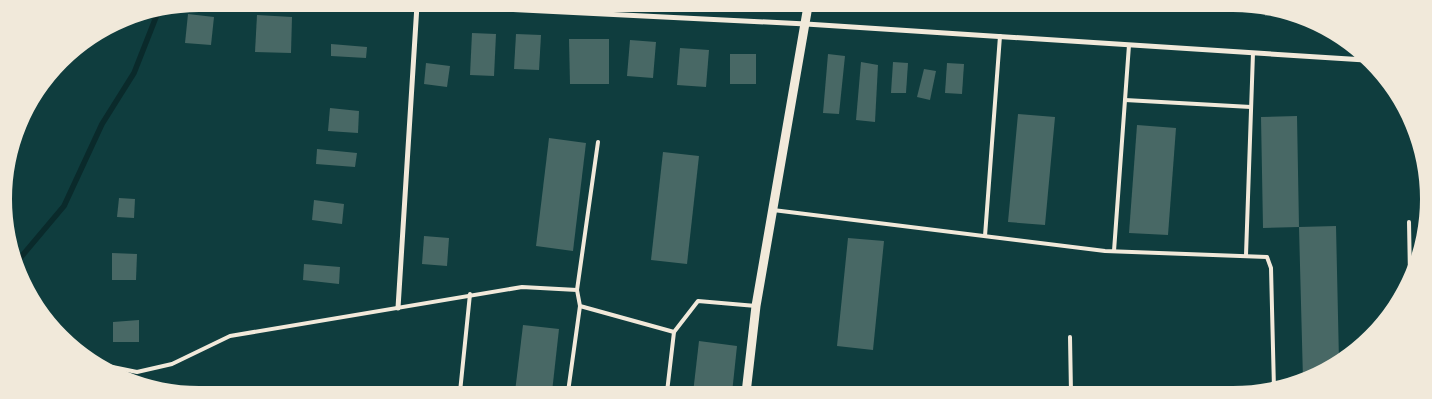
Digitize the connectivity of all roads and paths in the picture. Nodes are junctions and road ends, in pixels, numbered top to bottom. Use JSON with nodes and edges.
{"nodes":[{"id":1,"x":416,"y":12,"type":"edge"},
{"id":2,"x":560,"y":12,"type":"edge"},
{"id":3,"x":807,"y":12,"type":"edge"},
{"id":4,"x":806,"y":24,"type":"junction"},
{"id":5,"x":1000,"y":36,"type":"junction"},
{"id":6,"x":1129,"y":45,"type":"junction"},
{"id":7,"x":1253,"y":53,"type":"junction"},
{"id":8,"x":1357,"y":59,"type":"edge"},
{"id":9,"x":1125,"y":100,"type":"junction"},
{"id":10,"x":1251,"y":107,"type":"junction"},
{"id":11,"x":598,"y":142,"type":"dead end"},
{"id":12,"x":773,"y":210,"type":"junction"},
{"id":13,"x":1409,"y":222,"type":"dead end"},
{"id":14,"x":985,"y":236,"type":"junction"},
{"id":15,"x":1114,"y":252,"type":"junction"},
{"id":16,"x":1246,"y":255,"type":"junction"},
{"id":17,"x":1410,"y":261,"type":"edge"},
{"id":18,"x":577,"y":290,"type":"junction"},
{"id":19,"x":470,"y":294,"type":"junction"},
{"id":20,"x":580,"y":306,"type":"junction"},
{"id":21,"x":756,"y":306,"type":"junction"},
{"id":22,"x":398,"y":308,"type":"junction"},
{"id":23,"x":674,"y":332,"type":"junction"},
{"id":24,"x":1070,"y":338,"type":"dead end"},
{"id":25,"x":121,"y":369,"type":"edge"},
{"id":26,"x":1274,"y":382,"type":"edge"},
{"id":27,"x":461,"y":386,"type":"edge"},
{"id":28,"x":569,"y":386,"type":"edge"},
{"id":29,"x":668,"y":386,"type":"edge"},
{"id":30,"x":747,"y":386,"type":"edge"},
{"id":31,"x":1072,"y":386,"type":"edge"}],
"edges":[{"from":1,"to":22,"type":"street"},
{"from":2,"to":4,"type":"street"},
{"from":3,"to":4,"type":"street"},
{"from":4,"to":5,"type":"street"},
{"from":4,"to":12,"type":"street"},
{"from":5,"to":6,"type":"street"},
{"from":5,"to":14,"type":"lane"},
{"from":6,"to":7,"type":"street"},
{"from":6,"to":9,"type":"lane"},
{"from":7,"to":8,"type":"street"},
{"from":7,"to":10,"type":"lane"},
{"from":9,"to":10,"type":"lane"},
{"from":9,"to":15,"type":"lane"},
{"from":10,"to":16,"type":"lane"},
{"from":11,"to":18,"type":"lane"},
{"from":12,"to":14,"type":"lane"},
{"from":12,"to":21,"type":"street"},
{"from":13,"to":17,"type":"lane"},
{"from":14,"to":15,"type":"lane"},
{"from":15,"to":16,"type":"lane"},
{"from":16,"to":26,"type":"lane"},
{"from":18,"to":19,"type":"lane"},
{"from":18,"to":20,"type":"lane"},
{"from":19,"to":22,"type":"lane"},
{"from":19,"to":27,"type":"lane"},
{"from":20,"to":23,"type":"lane"},
{"from":20,"to":28,"type":"lane"},
{"from":21,"to":23,"type":"lane"},
{"from":21,"to":30,"type":"street"},
{"from":22,"to":25,"type":"lane"},
{"from":23,"to":29,"type":"lane"},
{"from":24,"to":31,"type":"lane"}]}
